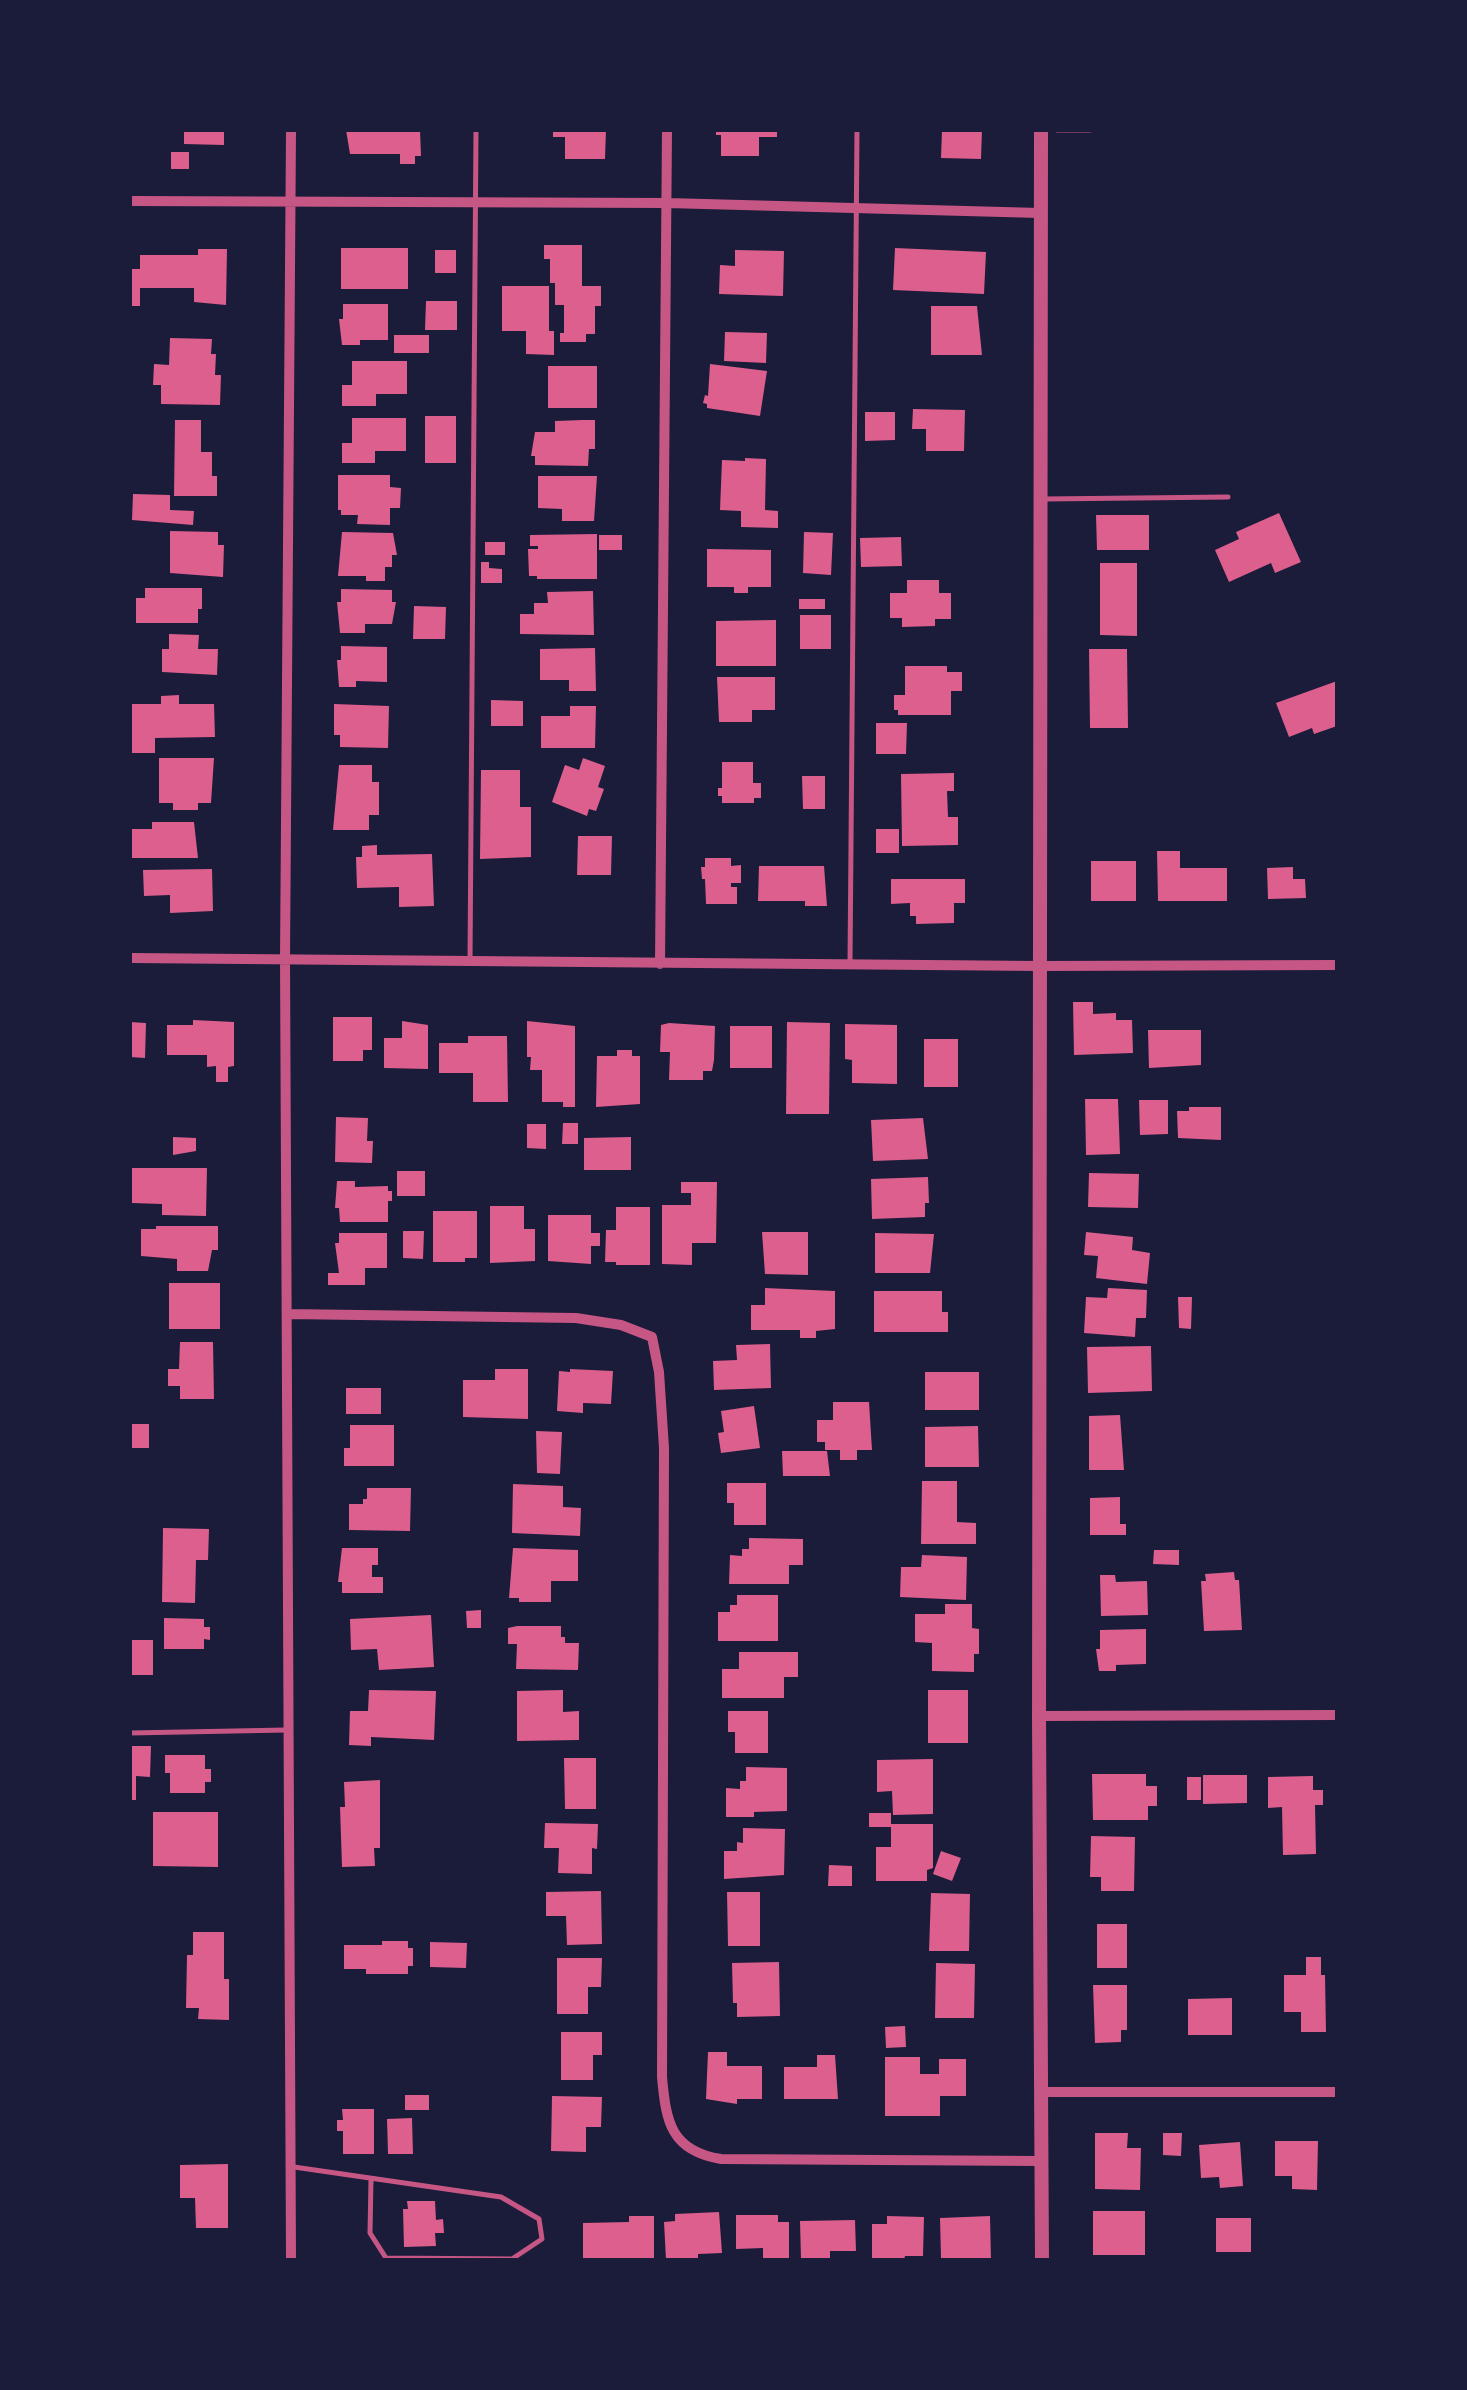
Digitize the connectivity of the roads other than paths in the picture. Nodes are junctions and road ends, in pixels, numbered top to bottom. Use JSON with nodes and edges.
{"nodes":[{"id":1,"x":290,"y":130,"type":"edge"},
{"id":2,"x":476,"y":130,"type":"edge"},
{"id":3,"x":667,"y":130,"type":"edge"},
{"id":4,"x":857,"y":130,"type":"edge"},
{"id":5,"x":1041,"y":130,"type":"edge"},
{"id":6,"x":1057,"y":130,"type":"edge"},
{"id":7,"x":1090,"y":130,"type":"edge"},
{"id":8,"x":130,"y":201,"type":"edge"},
{"id":9,"x":290,"y":201,"type":"junction"},
{"id":10,"x":476,"y":202,"type":"junction"},
{"id":11,"x":666,"y":203,"type":"junction"},
{"id":12,"x":856,"y":208,"type":"junction"},
{"id":13,"x":1040,"y":213,"type":"junction"},
{"id":14,"x":1228,"y":497,"type":"dead end"},
{"id":15,"x":1041,"y":499,"type":"junction"},
{"id":16,"x":130,"y":958,"type":"edge"},
{"id":17,"x":285,"y":958,"type":"junction"},
{"id":18,"x":470,"y":960,"type":"junction"},
{"id":19,"x":660,"y":964,"type":"junction"},
{"id":20,"x":850,"y":965,"type":"junction"},
{"id":21,"x":1337,"y":965,"type":"edge"},
{"id":22,"x":1039,"y":966,"type":"junction"},
{"id":23,"x":286,"y":1314,"type":"junction"},
{"id":24,"x":1337,"y":1715,"type":"edge"},
{"id":25,"x":1039,"y":1716,"type":"junction"},
{"id":26,"x":288,"y":1730,"type":"junction"},
{"id":27,"x":130,"y":1733,"type":"edge"},
{"id":28,"x":1040,"y":2092,"type":"junction"},
{"id":29,"x":1337,"y":2092,"type":"edge"},
{"id":30,"x":1040,"y":2161,"type":"junction"},
{"id":31,"x":290,"y":2167,"type":"junction"},
{"id":32,"x":372,"y":2179,"type":"junction"},
{"id":33,"x":291,"y":2260,"type":"edge"},
{"id":34,"x":1042,"y":2260,"type":"edge"}],
"edges":[{"from":1,"to":9,"type":"street"},
{"from":2,"to":10,"type":"lane"},
{"from":3,"to":11,"type":"street"},
{"from":4,"to":12,"type":"lane"},
{"from":5,"to":13,"type":"street"},
{"from":6,"to":7,"type":"lane"},
{"from":8,"to":9,"type":"street"},
{"from":9,"to":10,"type":"street"},
{"from":9,"to":17,"type":"street"},
{"from":10,"to":11,"type":"street"},
{"from":10,"to":18,"type":"lane"},
{"from":11,"to":12,"type":"street"},
{"from":11,"to":19,"type":"street"},
{"from":12,"to":13,"type":"street"},
{"from":12,"to":20,"type":"lane"},
{"from":13,"to":15,"type":"street"},
{"from":14,"to":15,"type":"lane"},
{"from":15,"to":22,"type":"street"},
{"from":16,"to":17,"type":"street"},
{"from":17,"to":18,"type":"street"},
{"from":17,"to":23,"type":"street"},
{"from":18,"to":19,"type":"street"},
{"from":19,"to":20,"type":"street"},
{"from":20,"to":22,"type":"street"},
{"from":21,"to":22,"type":"street"},
{"from":22,"to":25,"type":"street"},
{"from":23,"to":26,"type":"street"},
{"from":23,"to":30,"type":"street"},
{"from":24,"to":25,"type":"street"},
{"from":25,"to":28,"type":"street"},
{"from":26,"to":27,"type":"lane"},
{"from":26,"to":31,"type":"street"},
{"from":28,"to":29,"type":"street"},
{"from":28,"to":30,"type":"street"},
{"from":30,"to":34,"type":"street"},
{"from":31,"to":32,"type":"lane"},
{"from":31,"to":33,"type":"street"},
{"from":32,"to":32,"type":"lane"}]}
